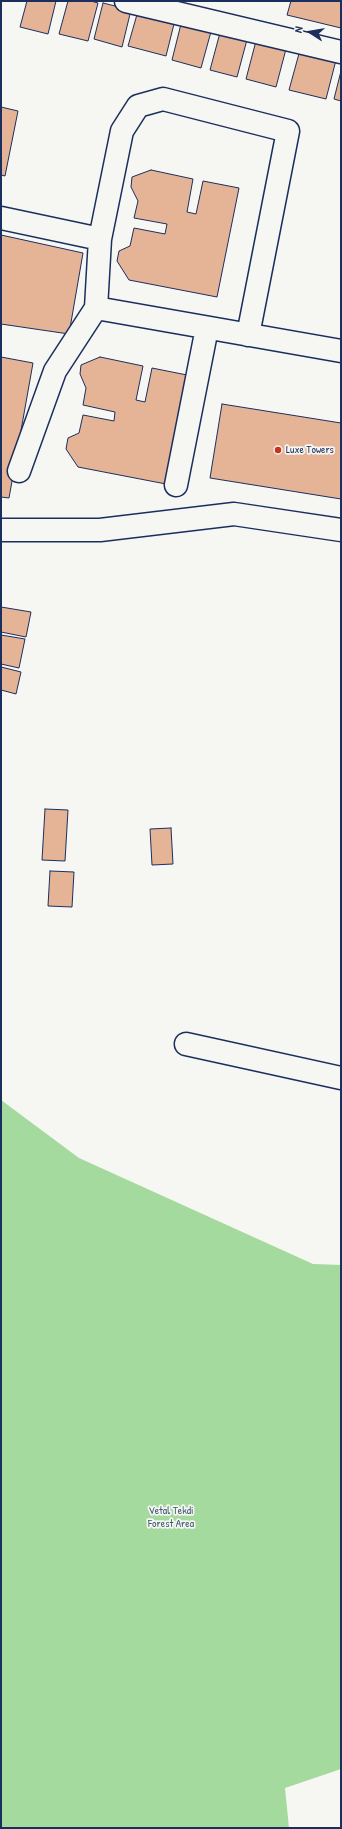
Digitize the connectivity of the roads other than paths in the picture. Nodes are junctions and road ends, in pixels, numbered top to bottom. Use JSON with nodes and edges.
{"nodes":[{"id":1,"x":126,"y":1,"type":"edge"},
{"id":2,"x":341,"y":52,"type":"edge"},
{"id":3,"x":1,"y":218,"type":"edge"},
{"id":4,"x":100,"y":238,"type":"junction"},
{"id":5,"x":96,"y":308,"type":"junction"},
{"id":6,"x":207,"y":328,"type":"junction"},
{"id":7,"x":248,"y":335,"type":"junction"},
{"id":8,"x":341,"y":351,"type":"edge"},
{"id":9,"x":19,"y":471,"type":"dead end"},
{"id":10,"x":176,"y":485,"type":"dead end"},
{"id":11,"x":1,"y":530,"type":"edge"},
{"id":12,"x":341,"y":530,"type":"edge"},
{"id":13,"x":186,"y":1044,"type":"dead end"},
{"id":14,"x":341,"y":1078,"type":"edge"}],
"edges":[{"from":1,"to":2,"type":"street"},
{"from":3,"to":4,"type":"street"},
{"from":4,"to":5,"type":"street"},
{"from":4,"to":7,"type":"street"},
{"from":5,"to":6,"type":"street"},
{"from":5,"to":9,"type":"street"},
{"from":6,"to":7,"type":"street"},
{"from":6,"to":10,"type":"street"},
{"from":7,"to":8,"type":"street"},
{"from":11,"to":12,"type":"street"},
{"from":13,"to":14,"type":"street"}]}
